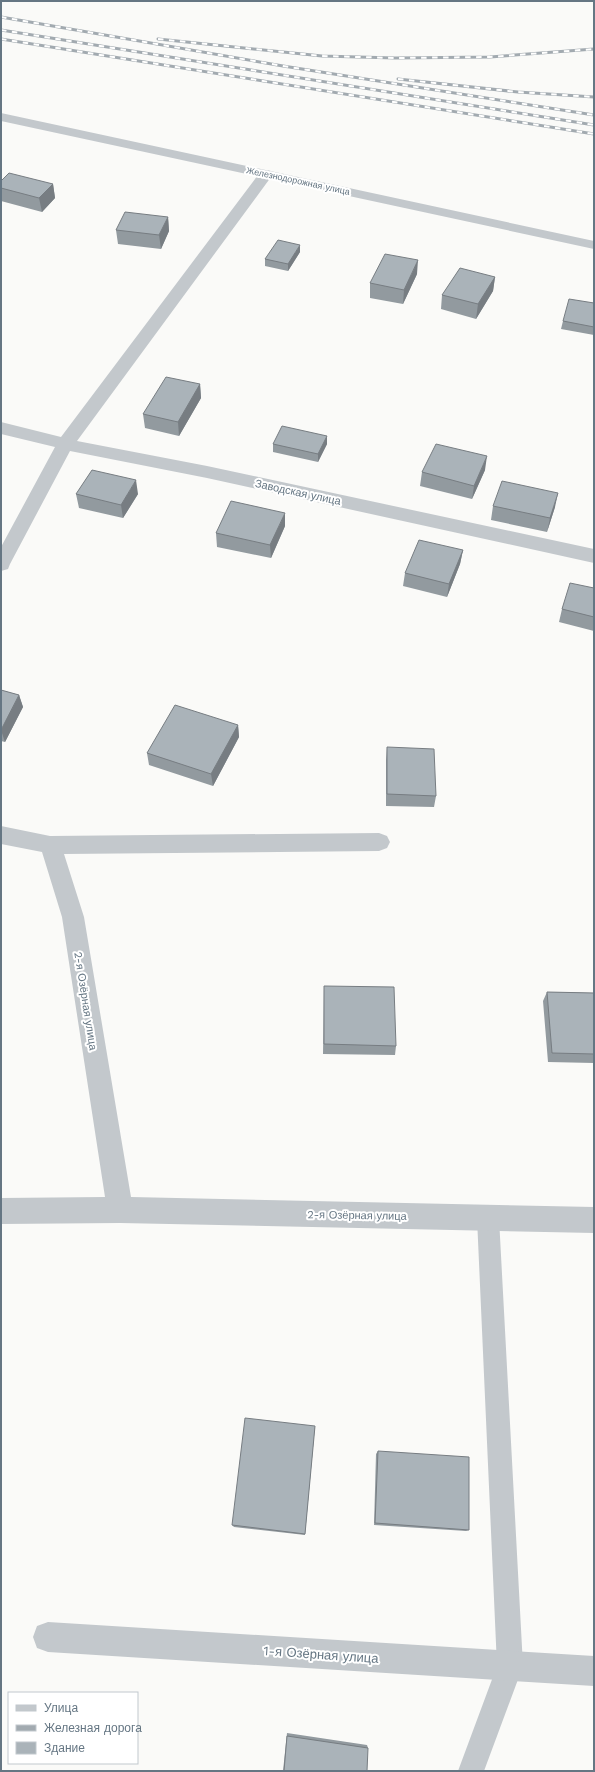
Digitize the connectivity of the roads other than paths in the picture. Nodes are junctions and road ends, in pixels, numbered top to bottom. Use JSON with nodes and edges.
{"nodes":[{"id":1,"x":1,"y":117,"type":"edge"},
{"id":2,"x":266,"y":174,"type":"junction"},
{"id":3,"x":594,"y":245,"type":"edge"},
{"id":4,"x":1,"y":428,"type":"edge"},
{"id":5,"x":65,"y":444,"type":"junction"},
{"id":6,"x":594,"y":556,"type":"edge"},
{"id":7,"x":1,"y":564,"type":"edge"},
{"id":8,"x":1,"y":835,"type":"edge"},
{"id":9,"x":379,"y":842,"type":"dead end"},
{"id":10,"x":50,"y":845,"type":"junction"},
{"id":11,"x":120,"y":1210,"type":"junction"},
{"id":12,"x":1,"y":1211,"type":"edge"},
{"id":13,"x":488,"y":1218,"type":"junction"},
{"id":14,"x":594,"y":1220,"type":"edge"},
{"id":15,"x":48,"y":1637,"type":"dead end"},
{"id":16,"x":510,"y":1666,"type":"junction"},
{"id":17,"x":594,"y":1671,"type":"edge"},
{"id":18,"x":471,"y":1771,"type":"edge"}],
"edges":[{"from":1,"to":2,"type":"street","name":"Железнодорожная улица"},
{"from":2,"to":3,"type":"street","name":"Железнодорожная улица"},
{"from":2,"to":5,"type":"street"},
{"from":4,"to":5,"type":"street","name":"Заводская улица"},
{"from":5,"to":6,"type":"street","name":"Заводская улица"},
{"from":5,"to":7,"type":"street"},
{"from":8,"to":10,"type":"street"},
{"from":9,"to":10,"type":"street"},
{"from":10,"to":11,"type":"street","name":"2-я Озёрная улица"},
{"from":11,"to":12,"type":"street","name":"2-я Озёрная улица"},
{"from":11,"to":13,"type":"street","name":"2-я Озёрная улица"},
{"from":13,"to":14,"type":"street","name":"2-я Озёрная улица"},
{"from":13,"to":16,"type":"lane"},
{"from":15,"to":16,"type":"street","name":"1-я Озёрная улица"},
{"from":16,"to":17,"type":"street","name":"1-я Озёрная улица"},
{"from":16,"to":18,"type":"lane"}]}
